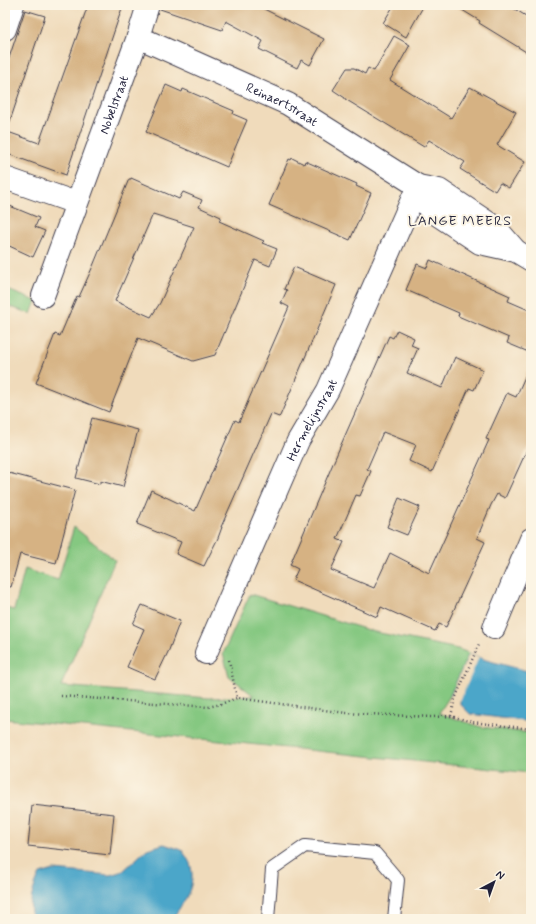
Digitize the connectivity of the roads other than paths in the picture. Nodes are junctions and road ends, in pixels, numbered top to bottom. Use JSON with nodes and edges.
{"nodes":[{"id":1,"x":13,"y":5,"type":"edge"},
{"id":2,"x":148,"y":5,"type":"edge"},
{"id":3,"x":5,"y":29,"type":"edge"},
{"id":4,"x":138,"y":37,"type":"junction"},
{"id":5,"x":5,"y":178,"type":"edge"},
{"id":6,"x":418,"y":186,"type":"junction"},
{"id":7,"x":76,"y":203,"type":"junction"},
{"id":8,"x":524,"y":256,"type":"edge"},
{"id":9,"x":43,"y":296,"type":"dead end"},
{"id":10,"x":531,"y":539,"type":"edge"},
{"id":11,"x":494,"y":628,"type":"dead end"},
{"id":12,"x":210,"y":644,"type":"road end"},
{"id":13,"x":268,"y":919,"type":"edge"},
{"id":14,"x":394,"y":919,"type":"edge"}],
"edges":[{"from":1,"to":3,"type":"street"},
{"from":2,"to":4,"type":"street","name":"Nobelstraat"},
{"from":4,"to":6,"type":"street","name":"Reinaertstraat"},
{"from":4,"to":7,"type":"street","name":"Nobelstraat"},
{"from":5,"to":7,"type":"street"},
{"from":6,"to":8,"type":"street"},
{"from":6,"to":12,"type":"street","name":"Hermelijnstraat"},
{"from":7,"to":9,"type":"street","name":"Nobelstraat"},
{"from":10,"to":11,"type":"street"},
{"from":13,"to":14,"type":"lane"}]}
